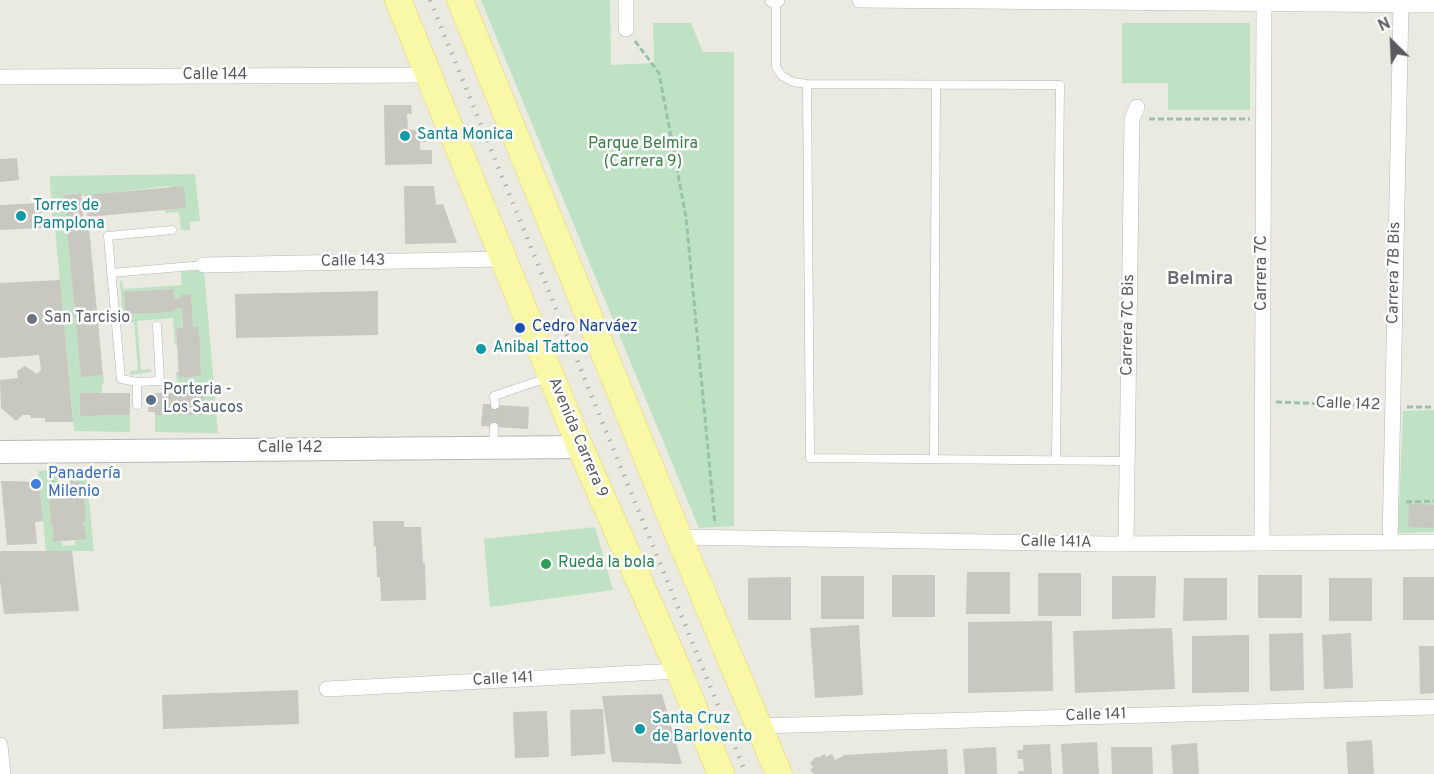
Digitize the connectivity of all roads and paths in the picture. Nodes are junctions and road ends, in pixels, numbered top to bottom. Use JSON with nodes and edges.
{"nodes":[{"id":1,"x":398,"y":0,"type":"edge"},
{"id":2,"x":460,"y":0,"type":"edge"},
{"id":3,"x":626,"y":0,"type":"edge"},
{"id":4,"x":775,"y":0,"type":"edge"},
{"id":5,"x":860,"y":0,"type":"edge"},
{"id":6,"x":1264,"y":4,"type":"junction"},
{"id":7,"x":1401,"y":5,"type":"junction"},
{"id":8,"x":1434,"y":6,"type":"edge"},
{"id":9,"x":626,"y":29,"type":"joint"},
{"id":10,"x":429,"y":75,"type":"junction"},
{"id":11,"x":0,"y":77,"type":"edge"},
{"id":12,"x":807,"y":84,"type":"junction"},
{"id":13,"x":936,"y":85,"type":"junction"},
{"id":14,"x":1134,"y":113,"type":"joint"},
{"id":15,"x":1264,"y":119,"type":"junction"},
{"id":16,"x":172,"y":230,"type":"dead end"},
{"id":17,"x":503,"y":259,"type":"junction"},
{"id":18,"x":204,"y":265,"type":"joint"},
{"id":19,"x":111,"y":273,"type":"junction"},
{"id":20,"x":156,"y":326,"type":"dead end"},
{"id":21,"x":551,"y":376,"type":"junction"},
{"id":22,"x":137,"y":382,"type":"junction"},
{"id":23,"x":1262,"y":401,"type":"junction"},
{"id":24,"x":137,"y":405,"type":"dead end"},
{"id":25,"x":495,"y":405,"type":"dead end"},
{"id":26,"x":1392,"y":407,"type":"junction"},
{"id":27,"x":1434,"y":407,"type":"edge"},
{"id":28,"x":580,"y":447,"type":"junction"},
{"id":29,"x":0,"y":452,"type":"edge"},
{"id":30,"x":934,"y":459,"type":"junction"},
{"id":31,"x":1056,"y":460,"type":"junction"},
{"id":32,"x":1127,"y":461,"type":"junction"},
{"id":33,"x":51,"y":470,"type":"dead end"},
{"id":34,"x":52,"y":484,"type":"dead end"},
{"id":35,"x":1434,"y":501,"type":"edge"},
{"id":36,"x":1391,"y":502,"type":"junction"},
{"id":37,"x":679,"y":537,"type":"junction"},
{"id":38,"x":716,"y":537,"type":"junction"},
{"id":39,"x":1390,"y":542,"type":"junction"},
{"id":40,"x":1434,"y":542,"type":"edge"},
{"id":41,"x":1262,"y":543,"type":"junction"},
{"id":42,"x":1126,"y":544,"type":"junction"},
{"id":43,"x":678,"y":671,"type":"junction"},
{"id":44,"x":327,"y":689,"type":"dead end"},
{"id":45,"x":1434,"y":707,"type":"edge"},
{"id":46,"x":759,"y":726,"type":"junction"},
{"id":47,"x":0,"y":745,"type":"edge"},
{"id":48,"x":3,"y":774,"type":"edge"},
{"id":49,"x":720,"y":774,"type":"edge"},
{"id":50,"x":779,"y":774,"type":"edge"}],
"edges":[{"from":1,"to":10,"type":"main road","name":"Avenida Carrera 9"},
{"from":2,"to":37,"type":"main road"},
{"from":3,"to":9,"type":"street"},
{"from":4,"to":12,"type":"lane"},
{"from":5,"to":6,"type":"street"},
{"from":6,"to":7,"type":"street"},
{"from":6,"to":15,"type":"street","name":"Carrera 7C"},
{"from":7,"to":8,"type":"street"},
{"from":7,"to":26,"type":"street","name":"Carrera 7B Bis"},
{"from":9,"to":38,"type":"path"},
{"from":10,"to":11,"type":"street","name":"Calle 144"},
{"from":10,"to":17,"type":"main road","name":"Avenida Carrera 9"},
{"from":12,"to":13,"type":"lane"},
{"from":12,"to":30,"type":"lane"},
{"from":13,"to":30,"type":"lane"},
{"from":13,"to":31,"type":"lane"},
{"from":14,"to":15,"type":"path"},
{"from":14,"to":32,"type":"street","name":"Carrera 7C Bis"},
{"from":15,"to":23,"type":"street","name":"Carrera 7C"},
{"from":16,"to":19,"type":"lane"},
{"from":17,"to":18,"type":"street","name":"Calle 143"},
{"from":17,"to":21,"type":"main road","name":"Avenida Carrera 9"},
{"from":18,"to":19,"type":"lane"},
{"from":19,"to":22,"type":"lane"},
{"from":20,"to":22,"type":"lane"},
{"from":21,"to":25,"type":"lane"},
{"from":21,"to":28,"type":"main road","name":"Avenida Carrera 9"},
{"from":22,"to":24,"type":"lane"},
{"from":23,"to":26,"type":"path","name":"Calle 142"},
{"from":23,"to":41,"type":"street","name":"Carrera 7C"},
{"from":26,"to":27,"type":"path","name":"Calle 142"},
{"from":26,"to":36,"type":"street","name":"Carrera 7B Bis"},
{"from":28,"to":29,"type":"main road","name":"Calle 142"},
{"from":28,"to":43,"type":"main road","name":"Avenida Carrera 9"},
{"from":30,"to":31,"type":"lane"},
{"from":31,"to":32,"type":"lane"},
{"from":32,"to":42,"type":"street","name":"Carrera 7C Bis"},
{"from":33,"to":34,"type":"path"},
{"from":35,"to":36,"type":"path"},
{"from":36,"to":39,"type":"street","name":"Carrera 7B Bis"},
{"from":37,"to":38,"type":"street","name":"Calle 141A"},
{"from":37,"to":46,"type":"main road"},
{"from":38,"to":42,"type":"street","name":"Calle 141A"},
{"from":39,"to":40,"type":"street","name":"Calle 141A"},
{"from":39,"to":41,"type":"street","name":"Calle 141A"},
{"from":41,"to":42,"type":"street","name":"Calle 141A"},
{"from":43,"to":44,"type":"street","name":"Calle 141"},
{"from":43,"to":49,"type":"main road","name":"Avenida Carrera 9"},
{"from":45,"to":46,"type":"street","name":"Calle 141"},
{"from":46,"to":50,"type":"main road"},
{"from":47,"to":48,"type":"street"}]}
